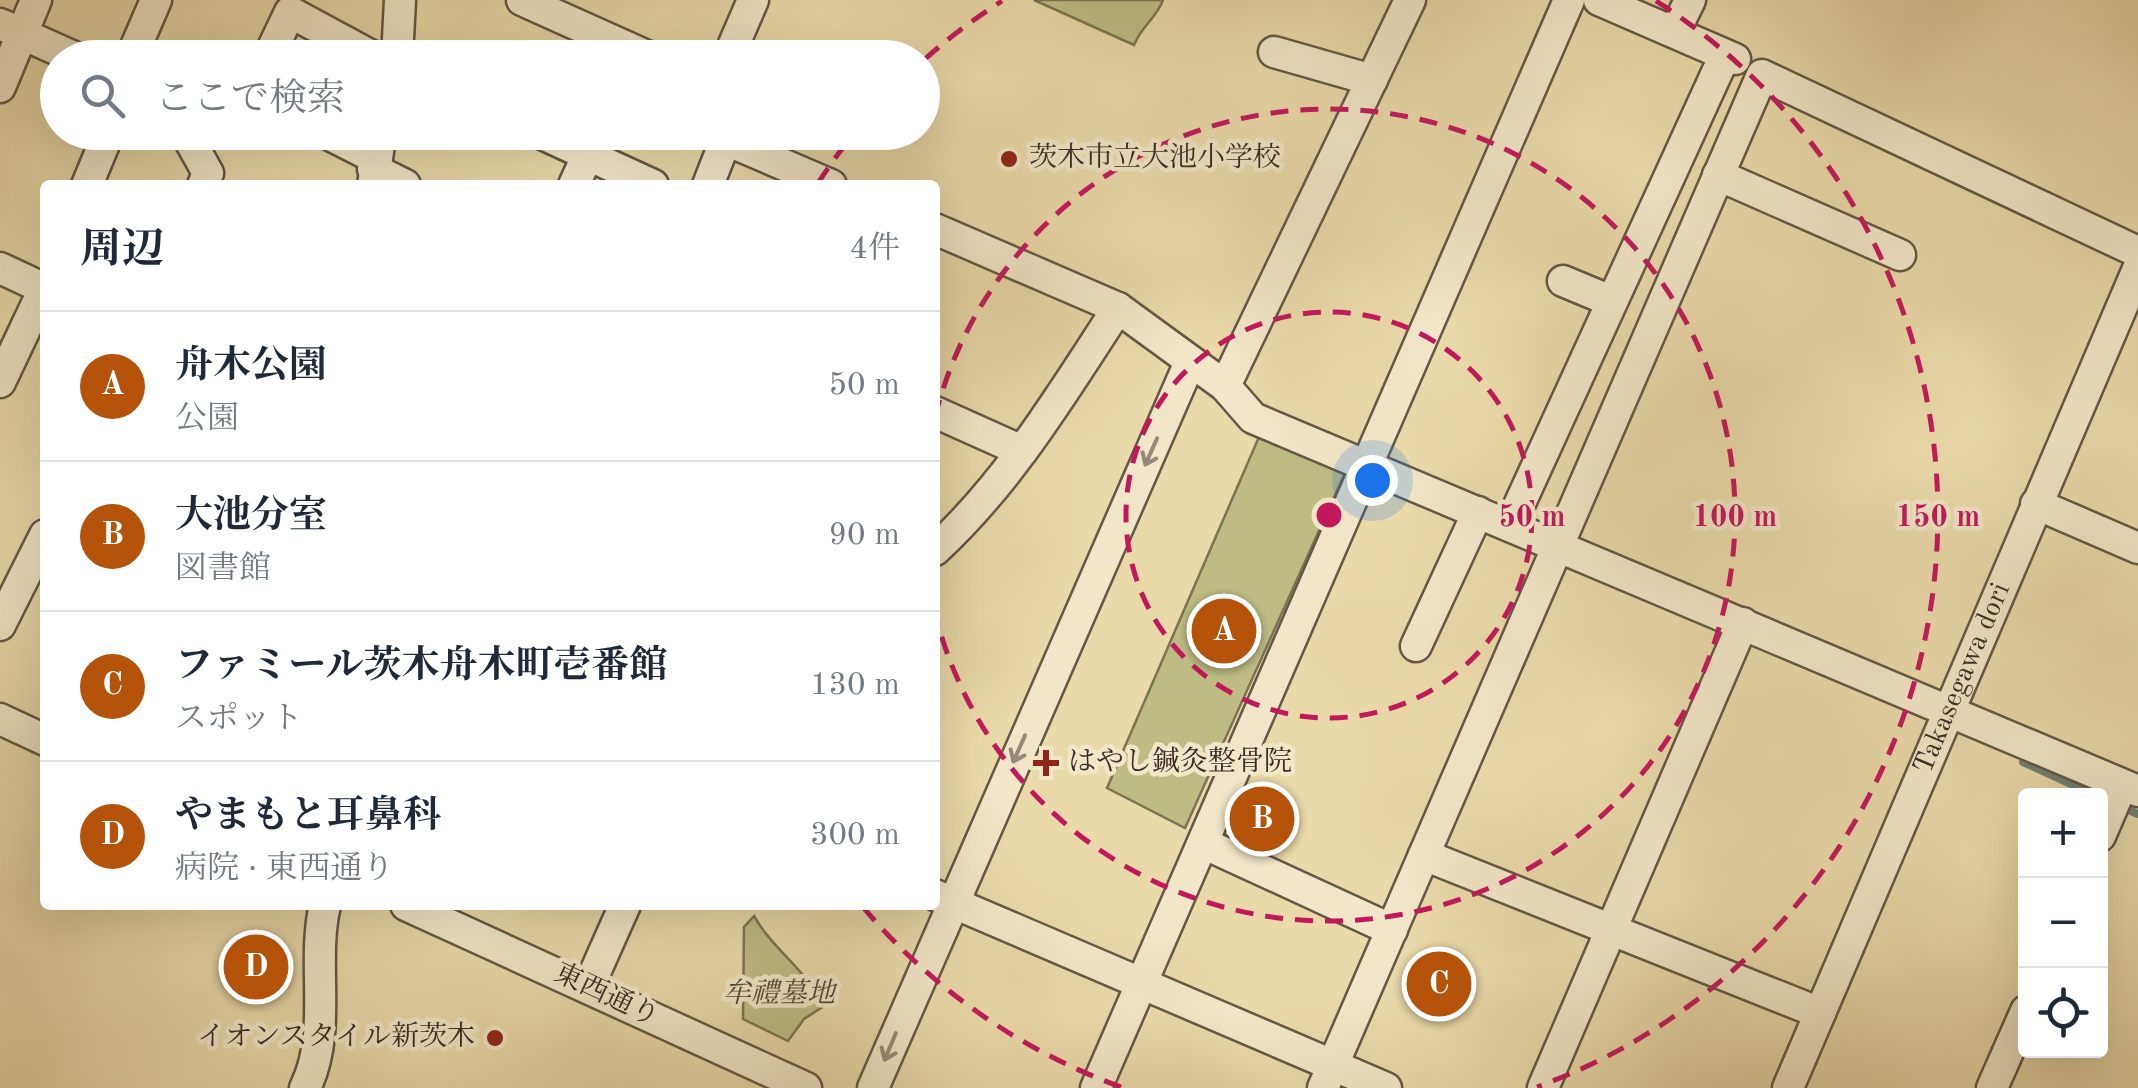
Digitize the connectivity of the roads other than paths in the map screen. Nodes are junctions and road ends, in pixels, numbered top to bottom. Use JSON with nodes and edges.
{"nodes":[{"id":1,"x":36,"y":0,"type":"edge"},
{"id":2,"x":156,"y":0,"type":"edge"},
{"id":3,"x":400,"y":0,"type":"edge"},
{"id":4,"x":522,"y":0,"type":"edge"},
{"id":5,"x":753,"y":0,"type":"edge"},
{"id":6,"x":1410,"y":0,"type":"edge"},
{"id":7,"x":1569,"y":0,"type":"edge"},
{"id":8,"x":1598,"y":0,"type":"edge"},
{"id":9,"x":1690,"y":0,"type":"edge"},
{"id":10,"x":554,"y":6,"type":"edge"},
{"id":11,"x":10,"y":29,"type":"edge"},
{"id":12,"x":1675,"y":32,"type":"junction"},
{"id":13,"x":139,"y":40,"type":"edge"},
{"id":14,"x":277,"y":40,"type":"edge"},
{"id":15,"x":341,"y":40,"type":"edge"},
{"id":16,"x":398,"y":40,"type":"edge"},
{"id":17,"x":613,"y":40,"type":"edge"},
{"id":18,"x":736,"y":40,"type":"edge"},
{"id":19,"x":40,"y":42,"type":"edge"},
{"id":20,"x":1274,"y":52,"type":"dead end"},
{"id":21,"x":1372,"y":80,"type":"junction"},
{"id":22,"x":0,"y":86,"type":"edge"},
{"id":23,"x":102,"y":150,"type":"edge"},
{"id":24,"x":195,"y":150,"type":"edge"},
{"id":25,"x":590,"y":150,"type":"edge"},
{"id":26,"x":602,"y":150,"type":"edge"},
{"id":27,"x":720,"y":150,"type":"edge"},
{"id":28,"x":755,"y":150,"type":"edge"},
{"id":29,"x":376,"y":161,"type":"edge"},
{"id":30,"x":1718,"y":176,"type":"junction"},
{"id":31,"x":89,"y":180,"type":"edge"},
{"id":32,"x":205,"y":180,"type":"edge"},
{"id":33,"x":399,"y":180,"type":"edge"},
{"id":34,"x":576,"y":180,"type":"edge"},
{"id":35,"x":646,"y":180,"type":"edge"},
{"id":36,"x":710,"y":180,"type":"edge"},
{"id":37,"x":820,"y":180,"type":"edge"},
{"id":38,"x":940,"y":232,"type":"edge"},
{"id":39,"x":2138,"y":252,"type":"edge"},
{"id":40,"x":1900,"y":254,"type":"dead end"},
{"id":41,"x":0,"y":268,"type":"edge"},
{"id":42,"x":2138,"y":269,"type":"edge"},
{"id":43,"x":1562,"y":281,"type":"dead end"},
{"id":44,"x":40,"y":286,"type":"edge"},
{"id":45,"x":40,"y":298,"type":"edge"},
{"id":46,"x":1611,"y":301,"type":"junction"},
{"id":47,"x":2131,"y":306,"type":"edge"},
{"id":48,"x":1118,"y":308,"type":"junction"},
{"id":49,"x":1190,"y":362,"type":"junction"},
{"id":50,"x":0,"y":382,"type":"edge"},
{"id":51,"x":1225,"y":386,"type":"junction"},
{"id":52,"x":940,"y":414,"type":"edge"},
{"id":53,"x":1022,"y":451,"type":"junction"},
{"id":54,"x":1366,"y":468,"type":"junction"},
{"id":55,"x":2036,"y":504,"type":"junction"},
{"id":56,"x":1478,"y":512,"type":"junction"},
{"id":57,"x":1510,"y":525,"type":"junction"},
{"id":58,"x":1558,"y":544,"type":"junction"},
{"id":59,"x":40,"y":545,"type":"edge"},
{"id":60,"x":940,"y":545,"type":"edge"},
{"id":61,"x":2138,"y":548,"type":"edge"},
{"id":62,"x":1743,"y":623,"type":"junction"},
{"id":63,"x":0,"y":625,"type":"edge"},
{"id":64,"x":1416,"y":646,"type":"dead end"},
{"id":65,"x":1949,"y":712,"type":"junction"},
{"id":66,"x":0,"y":719,"type":"edge"},
{"id":67,"x":40,"y":738,"type":"edge"},
{"id":68,"x":2118,"y":803,"type":"edge"},
{"id":69,"x":1203,"y":842,"type":"junction"},
{"id":70,"x":1424,"y":855,"type":"junction"},
{"id":71,"x":943,"y":899,"type":"edge"},
{"id":72,"x":324,"y":910,"type":"edge"},
{"id":73,"x":417,"y":910,"type":"edge"},
{"id":74,"x":623,"y":910,"type":"edge"},
{"id":75,"x":939,"y":910,"type":"edge"},
{"id":76,"x":1610,"y":928,"type":"junction"},
{"id":77,"x":1392,"y":930,"type":"junction"},
{"id":78,"x":1141,"y":985,"type":"junction"},
{"id":79,"x":588,"y":988,"type":"junction"},
{"id":80,"x":1820,"y":1014,"type":"junction"},
{"id":81,"x":2018,"y":1029,"type":"edge"},
{"id":82,"x":1328,"y":1076,"type":"edge"},
{"id":83,"x":304,"y":1088,"type":"edge"},
{"id":84,"x":806,"y":1088,"type":"edge"},
{"id":85,"x":872,"y":1088,"type":"edge"},
{"id":86,"x":1096,"y":1088,"type":"edge"},
{"id":87,"x":1386,"y":1088,"type":"edge"},
{"id":88,"x":1543,"y":1088,"type":"edge"},
{"id":89,"x":1788,"y":1088,"type":"edge"},
{"id":90,"x":1992,"y":1088,"type":"edge"}],
"edges":[{"from":1,"to":11,"type":"street"},
{"from":2,"to":13,"type":"street"},
{"from":3,"to":16,"type":"street"},
{"from":4,"to":10,"type":"street"},
{"from":5,"to":18,"type":"street"},
{"from":6,"to":21,"type":"street"},
{"from":7,"to":54,"type":"street"},
{"from":8,"to":12,"type":"street"},
{"from":9,"to":12,"type":"street"},
{"from":10,"to":17,"type":"street"},
{"from":11,"to":19,"type":"street"},
{"from":11,"to":22,"type":"street"},
{"from":12,"to":46,"type":"street"},
{"from":14,"to":15,"type":"street"},
{"from":20,"to":21,"type":"street"},
{"from":21,"to":51,"type":"street"},
{"from":23,"to":31,"type":"street"},
{"from":24,"to":32,"type":"street"},
{"from":25,"to":34,"type":"street"},
{"from":26,"to":35,"type":"street"},
{"from":27,"to":36,"type":"street"},
{"from":28,"to":37,"type":"street"},
{"from":29,"to":33,"type":"street"},
{"from":30,"to":39,"type":"street"},
{"from":30,"to":40,"type":"street"},
{"from":30,"to":58,"type":"street"},
{"from":38,"to":48,"type":"street"},
{"from":41,"to":44,"type":"street"},
{"from":42,"to":47,"type":"street","name":"Takasegawa dori"},
{"from":43,"to":46,"type":"street"},
{"from":45,"to":50,"type":"street"},
{"from":46,"to":57,"type":"street"},
{"from":47,"to":55,"type":"street","name":"Takasegawa dori"},
{"from":48,"to":49,"type":"street"},
{"from":48,"to":53,"type":"street"},
{"from":49,"to":51,"type":"street"},
{"from":49,"to":71,"type":"street","one_way":true},
{"from":51,"to":54,"type":"street"},
{"from":52,"to":53,"type":"street"},
{"from":53,"to":60,"type":"street"},
{"from":54,"to":56,"type":"street"},
{"from":54,"to":69,"type":"street"},
{"from":55,"to":61,"type":"street"},
{"from":55,"to":65,"type":"street","name":"Takasegawa dori"},
{"from":56,"to":57,"type":"street"},
{"from":56,"to":64,"type":"street"},
{"from":57,"to":58,"type":"street"},
{"from":58,"to":62,"type":"street"},
{"from":58,"to":70,"type":"street"},
{"from":59,"to":63,"type":"street"},
{"from":62,"to":65,"type":"street"},
{"from":62,"to":76,"type":"street"},
{"from":65,"to":68,"type":"street"},
{"from":65,"to":80,"type":"street","name":"Takasegawa dori"},
{"from":66,"to":67,"type":"street"},
{"from":69,"to":77,"type":"street"},
{"from":69,"to":78,"type":"street"},
{"from":70,"to":76,"type":"street"},
{"from":70,"to":77,"type":"street"},
{"from":71,"to":78,"type":"street"},
{"from":72,"to":83,"type":"street"},
{"from":73,"to":79,"type":"street","name":"東西通り"},
{"from":74,"to":79,"type":"street"},
{"from":75,"to":85,"type":"street","one_way":true},
{"from":76,"to":80,"type":"street"},
{"from":76,"to":88,"type":"street"},
{"from":77,"to":82,"type":"street"},
{"from":78,"to":82,"type":"street"},
{"from":78,"to":86,"type":"street"},
{"from":79,"to":84,"type":"street","name":"東西通り"},
{"from":80,"to":89,"type":"street","name":"Takasegawa dori"},
{"from":81,"to":90,"type":"street"},
{"from":82,"to":87,"type":"street"}]}
